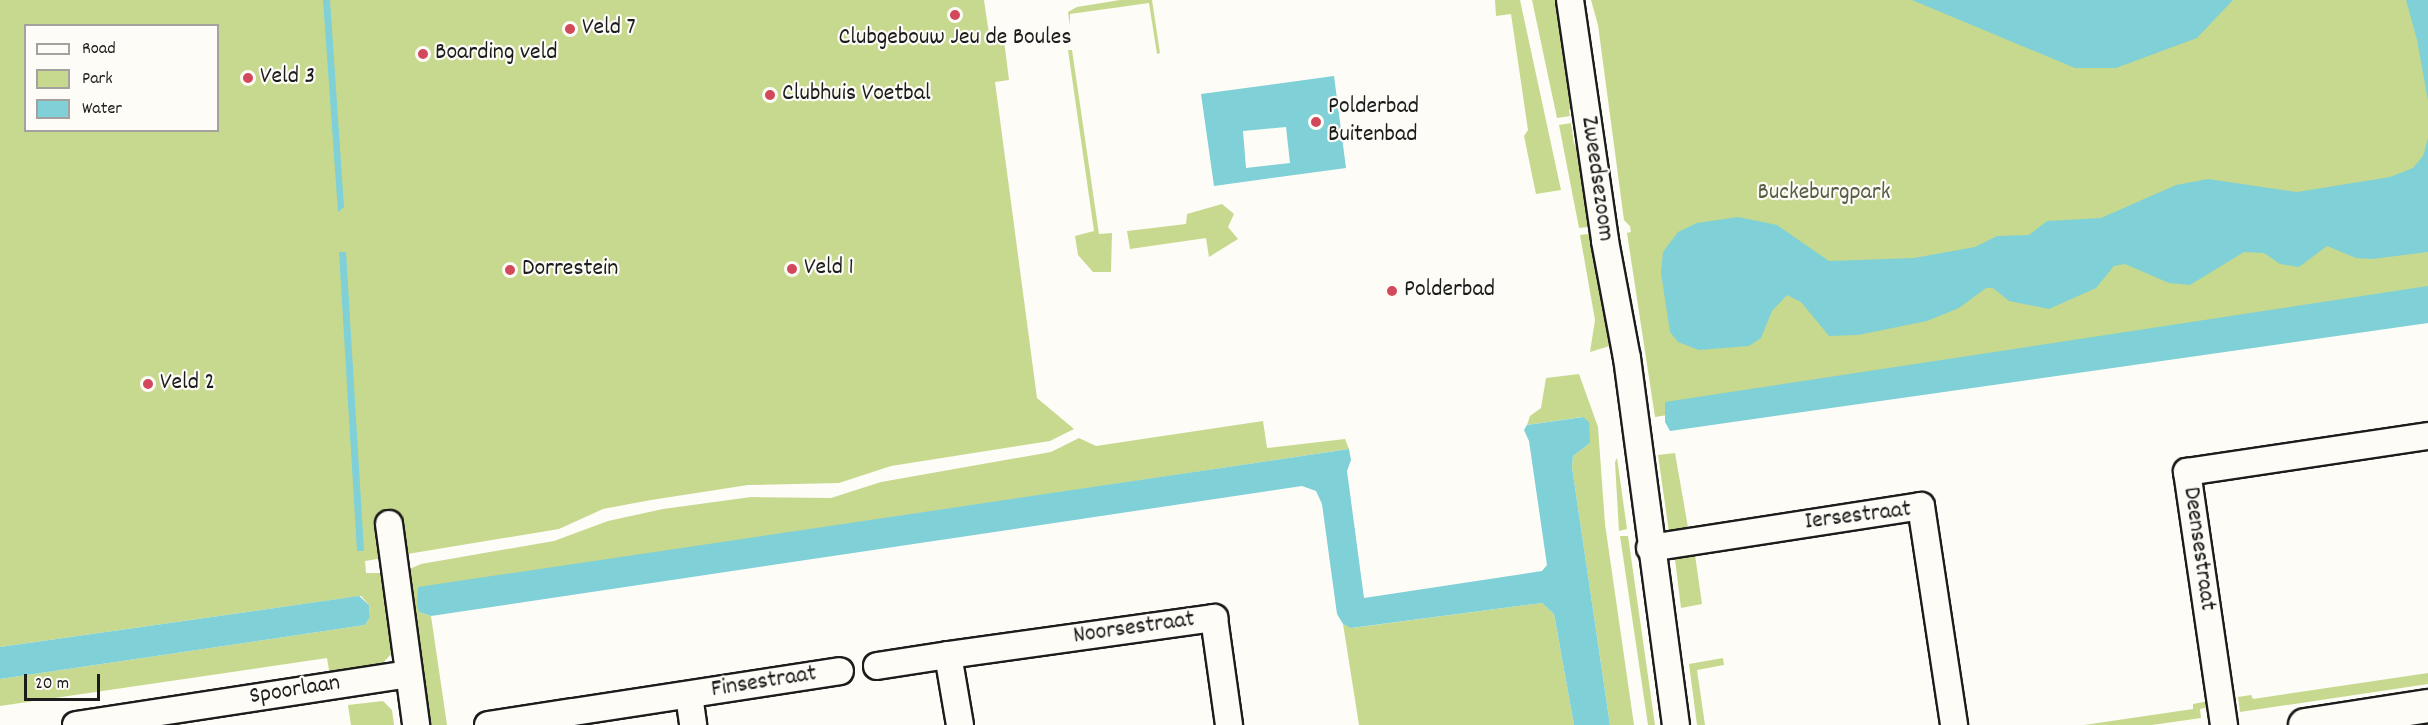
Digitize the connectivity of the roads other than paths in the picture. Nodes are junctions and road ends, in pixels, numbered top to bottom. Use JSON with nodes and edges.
{"nodes":[{"id":1,"x":1570,"y":0,"type":"edge"},
{"id":2,"x":2428,"y":436,"type":"edge"},
{"id":3,"x":389,"y":524,"type":"dead end"},
{"id":4,"x":1650,"y":548,"type":"junction"},
{"id":5,"x":948,"y":655,"type":"junction"},
{"id":6,"x":877,"y":666,"type":"dead end"},
{"id":7,"x":840,"y":671,"type":"dead end"},
{"id":8,"x":408,"y":674,"type":"junction"},
{"id":9,"x":688,"y":695,"type":"junction"},
{"id":10,"x":2428,"y":706,"type":"edge"},
{"id":11,"x":76,"y":725,"type":"edge"},
{"id":12,"x":416,"y":725,"type":"edge"},
{"id":13,"x":488,"y":725,"type":"edge"},
{"id":14,"x":693,"y":725,"type":"edge"},
{"id":15,"x":960,"y":725,"type":"edge"},
{"id":16,"x":1229,"y":725,"type":"edge"},
{"id":17,"x":1676,"y":725,"type":"edge"},
{"id":18,"x":1954,"y":725,"type":"edge"},
{"id":19,"x":2224,"y":725,"type":"edge"},
{"id":20,"x":2306,"y":725,"type":"edge"}],
"edges":[{"from":1,"to":4,"type":"street","name":"Zweedsezoom"},
{"from":2,"to":19,"type":"street","name":"Deensestraat"},
{"from":3,"to":8,"type":"street"},
{"from":4,"to":17,"type":"street"},
{"from":4,"to":18,"type":"street","name":"Iersestraat"},
{"from":5,"to":6,"type":"street","name":"Noorsestraat"},
{"from":5,"to":15,"type":"street"},
{"from":5,"to":16,"type":"street","name":"Noorsestraat"},
{"from":7,"to":9,"type":"street","name":"Finsestraat"},
{"from":8,"to":11,"type":"street","name":"Spoorlaan"},
{"from":8,"to":12,"type":"street"},
{"from":9,"to":13,"type":"street","name":"Finsestraat"},
{"from":9,"to":14,"type":"street","name":"Finsestraat"},
{"from":10,"to":20,"type":"street"}]}
